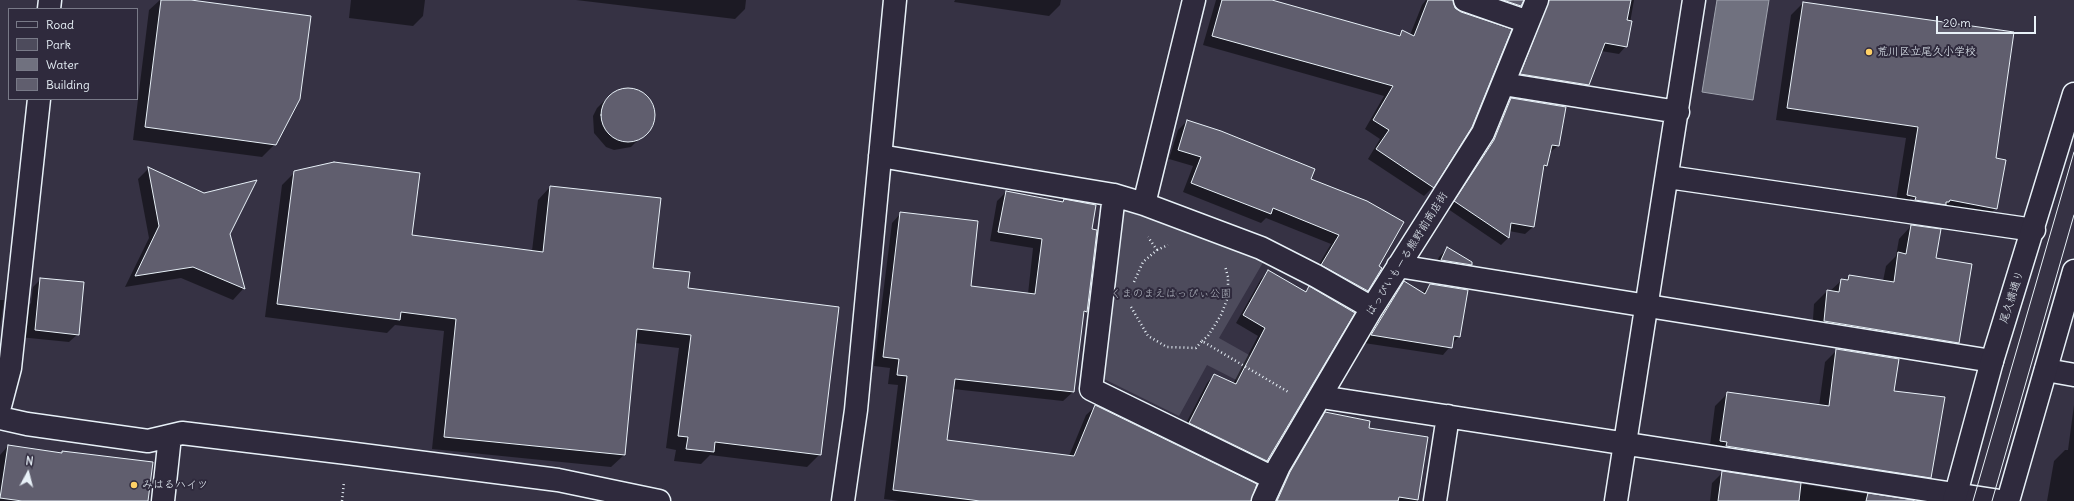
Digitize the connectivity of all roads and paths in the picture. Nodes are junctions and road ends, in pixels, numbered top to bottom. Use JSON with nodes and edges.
{"nodes":[{"id":1,"x":895,"y":0,"type":"edge"},
{"id":2,"x":1194,"y":0,"type":"edge"},
{"id":3,"x":1465,"y":0,"type":"edge"},
{"id":4,"x":1537,"y":0,"type":"edge"},
{"id":5,"x":1694,"y":0,"type":"edge"},
{"id":6,"x":1528,"y":22,"type":"junction"},
{"id":7,"x":1503,"y":84,"type":"junction"},
{"id":8,"x":2074,"y":94,"type":"edge"},
{"id":9,"x":39,"y":100,"type":"edge"},
{"id":10,"x":1678,"y":112,"type":"junction"},
{"id":11,"x":880,"y":156,"type":"junction"},
{"id":12,"x":1668,"y":177,"type":"junction"},
{"id":13,"x":1114,"y":195,"type":"junction"},
{"id":14,"x":1144,"y":204,"type":"junction"},
{"id":15,"x":2034,"y":230,"type":"junction"},
{"id":16,"x":1145,"y":234,"type":"dead end"},
{"id":17,"x":1174,"y":243,"type":"dead end"},
{"id":18,"x":1157,"y":250,"type":"junction"},
{"id":19,"x":1224,"y":265,"type":"dead end"},
{"id":20,"x":1398,"y":266,"type":"junction"},
{"id":21,"x":2074,"y":271,"type":"edge"},
{"id":22,"x":1133,"y":284,"type":"dead end"},
{"id":23,"x":1131,"y":302,"type":"dead end"},
{"id":24,"x":1647,"y":306,"type":"junction"},
{"id":25,"x":1372,"y":308,"type":"junction"},
{"id":26,"x":1202,"y":342,"type":"junction"},
{"id":27,"x":1992,"y":361,"type":"junction"},
{"id":28,"x":2046,"y":370,"type":"junction"},
{"id":29,"x":2074,"y":375,"type":"edge"},
{"id":30,"x":1318,"y":402,"type":"junction"},
{"id":31,"x":0,"y":406,"type":"edge"},
{"id":32,"x":1448,"y":416,"type":"junction"},
{"id":33,"x":0,"y":418,"type":"edge"},
{"id":34,"x":170,"y":436,"type":"junction"},
{"id":35,"x":1625,"y":442,"type":"junction"},
{"id":36,"x":1273,"y":478,"type":"junction"},
{"id":37,"x":593,"y":494,"type":"edge"},
{"id":38,"x":1955,"y":497,"type":"edge"},
{"id":39,"x":163,"y":501,"type":"edge"},
{"id":40,"x":659,"y":501,"type":"edge"},
{"id":41,"x":842,"y":501,"type":"edge"},
{"id":42,"x":1263,"y":501,"type":"edge"},
{"id":43,"x":1435,"y":501,"type":"edge"},
{"id":44,"x":1616,"y":501,"type":"edge"},
{"id":45,"x":2000,"y":501,"type":"edge"},
{"id":46,"x":2008,"y":501,"type":"edge"}],
"edges":[{"from":1,"to":11,"type":"street"},
{"from":2,"to":14,"type":"street"},
{"from":3,"to":6,"type":"street"},
{"from":4,"to":6,"type":"street","name":"はっぴいもーる熊野前商店街"},
{"from":5,"to":10,"type":"street"},
{"from":6,"to":7,"type":"street","name":"はっぴいもーる熊野前商店街"},
{"from":7,"to":10,"type":"street"},
{"from":7,"to":20,"type":"street","name":"はっぴいもーる熊野前商店街"},
{"from":8,"to":15,"type":"street","name":"尾久橋通り"},
{"from":9,"to":31,"type":"street"},
{"from":10,"to":12,"type":"street"},
{"from":11,"to":13,"type":"street"},
{"from":11,"to":41,"type":"street"},
{"from":12,"to":15,"type":"street"},
{"from":12,"to":24,"type":"street"},
{"from":13,"to":14,"type":"street"},
{"from":13,"to":36,"type":"street"},
{"from":14,"to":25,"type":"street"},
{"from":15,"to":27,"type":"street","name":"尾久橋通り"},
{"from":16,"to":18,"type":"path"},
{"from":17,"to":18,"type":"path"},
{"from":18,"to":22,"type":"path"},
{"from":19,"to":26,"type":"path"},
{"from":20,"to":24,"type":"street"},
{"from":20,"to":25,"type":"street","name":"はっぴいもーる熊野前商店街"},
{"from":21,"to":28,"type":"street"},
{"from":23,"to":26,"type":"path"},
{"from":24,"to":27,"type":"street"},
{"from":24,"to":35,"type":"street"},
{"from":25,"to":30,"type":"street","name":"はっぴいもーる熊野前商店街"},
{"from":26,"to":30,"type":"path"},
{"from":27,"to":38,"type":"street","name":"尾久橋通り"},
{"from":28,"to":29,"type":"street"},
{"from":28,"to":46,"type":"street"},
{"from":30,"to":32,"type":"street"},
{"from":30,"to":36,"type":"street","name":"はっぴいもーる熊野前商店街"},
{"from":32,"to":35,"type":"street"},
{"from":32,"to":43,"type":"street"},
{"from":33,"to":34,"type":"street"},
{"from":34,"to":37,"type":"street"},
{"from":34,"to":39,"type":"street"},
{"from":35,"to":38,"type":"street"},
{"from":35,"to":44,"type":"street"},
{"from":36,"to":42,"type":"street","name":"はっぴいもーる熊野前商店街"},
{"from":37,"to":40,"type":"street"},
{"from":38,"to":45,"type":"street"}]}
